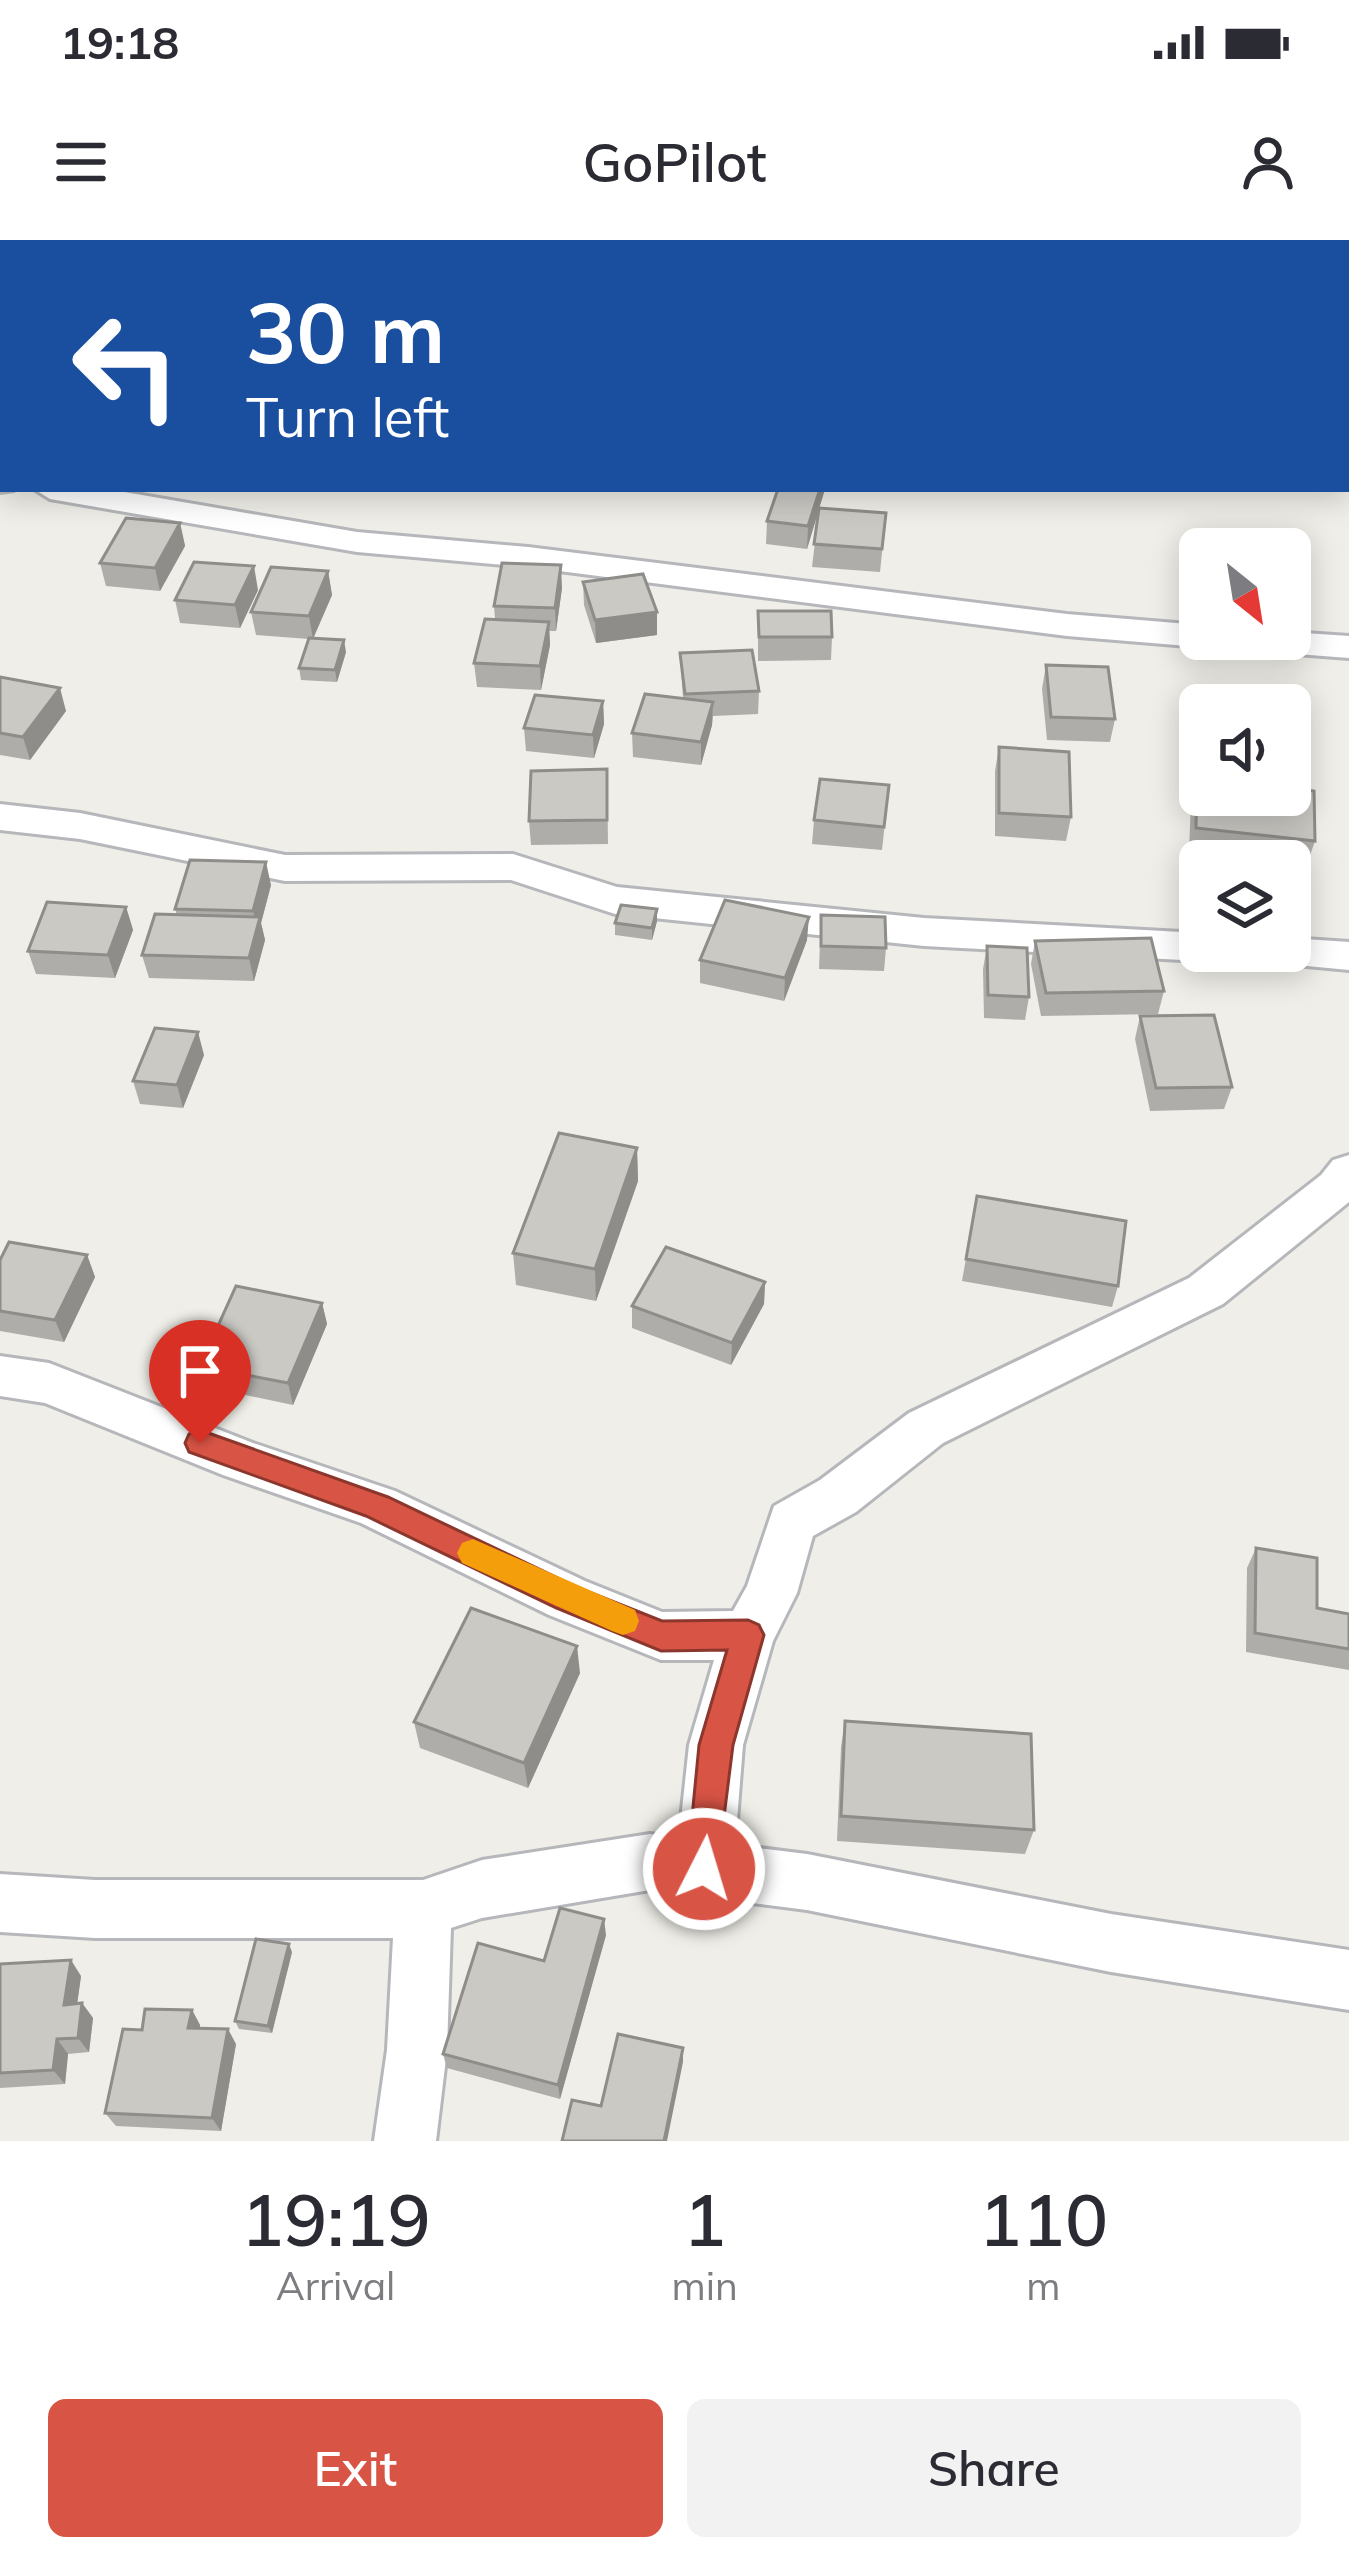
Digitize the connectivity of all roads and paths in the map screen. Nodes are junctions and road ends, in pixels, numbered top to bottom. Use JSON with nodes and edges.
{"nodes":[{"id":1,"x":67,"y":492,"type":"edge"},
{"id":2,"x":1179,"y":634,"type":"edge"},
{"id":3,"x":1311,"y":644,"type":"edge"},
{"id":4,"x":1349,"y":647,"type":"edge"},
{"id":5,"x":0,"y":817,"type":"edge"},
{"id":6,"x":1179,"y":946,"type":"edge"},
{"id":7,"x":1311,"y":954,"type":"edge"},
{"id":8,"x":1349,"y":956,"type":"edge"},
{"id":9,"x":1349,"y":1172,"type":"edge"},
{"id":10,"x":0,"y":1376,"type":"edge"},
{"id":11,"x":748,"y":1635,"type":"junction"},
{"id":12,"x":704,"y":1869,"type":"junction"},
{"id":13,"x":0,"y":1903,"type":"edge"},
{"id":14,"x":423,"y":1909,"type":"junction"},
{"id":15,"x":1349,"y":1980,"type":"edge"},
{"id":16,"x":405,"y":2141,"type":"edge"}],
"edges":[{"from":1,"to":2,"type":"street"},
{"from":3,"to":4,"type":"street"},
{"from":5,"to":6,"type":"street"},
{"from":7,"to":8,"type":"street"},
{"from":9,"to":11,"type":"street"},
{"from":10,"to":11,"type":"street"},
{"from":11,"to":12,"type":"street"},
{"from":12,"to":14,"type":"street"},
{"from":12,"to":15,"type":"street"},
{"from":13,"to":14,"type":"street"},
{"from":14,"to":16,"type":"street"}]}
